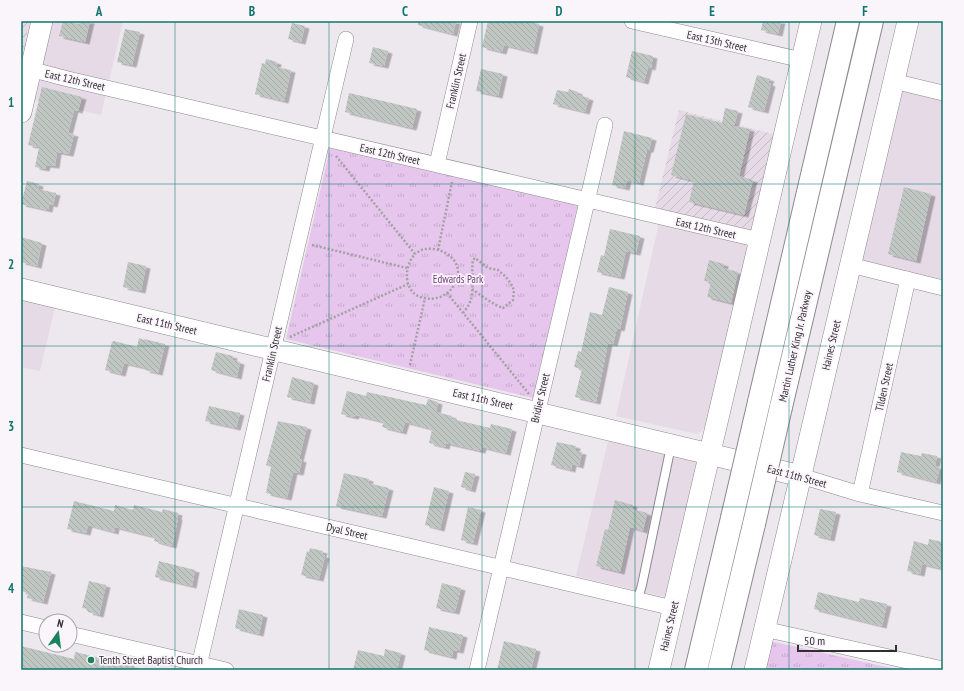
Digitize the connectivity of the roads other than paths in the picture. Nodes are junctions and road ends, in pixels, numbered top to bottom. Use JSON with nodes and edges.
{"nodes":[{"id":1,"x":42,"y":21,"type":"edge"},
{"id":2,"x":470,"y":21,"type":"edge"},
{"id":3,"x":632,"y":21,"type":"edge"},
{"id":4,"x":811,"y":21,"type":"edge"},
{"id":5,"x":848,"y":21,"type":"edge"},
{"id":6,"x":872,"y":21,"type":"edge"},
{"id":7,"x":908,"y":21,"type":"edge"},
{"id":8,"x":346,"y":39,"type":"dead end"},
{"id":9,"x":802,"y":60,"type":"junction"},
{"id":10,"x":26,"y":68,"type":"edge"},
{"id":11,"x":893,"y":81,"type":"junction"},
{"id":12,"x":943,"y":93,"type":"edge"},
{"id":13,"x":21,"y":112,"type":"edge"},
{"id":14,"x":605,"y":125,"type":"dead end"},
{"id":15,"x":323,"y":138,"type":"junction"},
{"id":16,"x":437,"y":164,"type":"junction"},
{"id":17,"x":586,"y":200,"type":"junction"},
{"id":18,"x":760,"y":240,"type":"junction"},
{"id":19,"x":850,"y":264,"type":"junction"},
{"id":20,"x":908,"y":279,"type":"junction"},
{"id":21,"x":943,"y":288,"type":"edge"},
{"id":22,"x":21,"y":289,"type":"edge"},
{"id":23,"x":273,"y":349,"type":"junction"},
{"id":24,"x":533,"y":403,"type":"junction"},
{"id":25,"x":671,"y":445,"type":"junction"},
{"id":26,"x":710,"y":454,"type":"junction"},
{"id":27,"x":21,"y":455,"type":"edge"},
{"id":28,"x":800,"y":476,"type":"junction"},
{"id":29,"x":860,"y":494,"type":"junction"},
{"id":30,"x":237,"y":505,"type":"junction"},
{"id":31,"x":943,"y":513,"type":"edge"},
{"id":32,"x":500,"y":567,"type":"junction"},
{"id":33,"x":638,"y":599,"type":"junction"},
{"id":34,"x":673,"y":608,"type":"junction"},
{"id":35,"x":21,"y":622,"type":"edge"},
{"id":36,"x":38,"y":626,"type":"edge"},
{"id":37,"x":764,"y":629,"type":"junction"},
{"id":38,"x":78,"y":636,"type":"edge"},
{"id":39,"x":199,"y":667,"type":"edge"},
{"id":40,"x":943,"y":669,"type":"edge"},
{"id":41,"x":226,"y":670,"type":"edge"},
{"id":42,"x":477,"y":670,"type":"edge"},
{"id":43,"x":659,"y":670,"type":"edge"},
{"id":44,"x":696,"y":670,"type":"edge"},
{"id":45,"x":719,"y":670,"type":"edge"},
{"id":46,"x":755,"y":670,"type":"edge"}],
"edges":[{"from":1,"to":10,"type":"street"},
{"from":2,"to":16,"type":"street","name":"Franklin Street"},
{"from":3,"to":9,"type":"street","name":"East 13th Street"},
{"from":4,"to":9,"type":"street","name":"Haines Street"},
{"from":5,"to":44,"type":"highway","name":"Martin Luther King Jr. Parkway","bridge":true},
{"from":6,"to":45,"type":"highway","name":"Martin Luther King Jr. Parkway","bridge":true},
{"from":7,"to":11,"type":"street","name":"Haines Street"},
{"from":8,"to":15,"type":"street","name":"Franklin Street"},
{"from":9,"to":18,"type":"street","name":"Haines Street"},
{"from":10,"to":13,"type":"street"},
{"from":10,"to":15,"type":"street","name":"East 12th Street"},
{"from":11,"to":12,"type":"street"},
{"from":11,"to":19,"type":"street","name":"Haines Street"},
{"from":14,"to":17,"type":"street","name":"Bridier Street"},
{"from":15,"to":16,"type":"street","name":"East 12th Street"},
{"from":15,"to":23,"type":"street","name":"Franklin Street"},
{"from":16,"to":17,"type":"street","name":"East 12th Street"},
{"from":17,"to":18,"type":"street","name":"East 12th Street"},
{"from":17,"to":24,"type":"street","name":"Bridier Street"},
{"from":18,"to":26,"type":"street","name":"Haines Street"},
{"from":19,"to":20,"type":"street"},
{"from":19,"to":28,"type":"street","name":"Haines Street"},
{"from":20,"to":21,"type":"street"},
{"from":20,"to":29,"type":"street","name":"Tilden Street"},
{"from":22,"to":23,"type":"street","name":"East 11th Street"},
{"from":23,"to":24,"type":"street","name":"East 11th Street"},
{"from":23,"to":30,"type":"street","name":"Franklin Street"},
{"from":24,"to":25,"type":"street","name":"East 11th Street"},
{"from":24,"to":32,"type":"street","name":"Bridier Street"},
{"from":25,"to":26,"type":"street","name":"East 11th Street"},
{"from":25,"to":33,"type":"lane"},
{"from":26,"to":28,"type":"street","name":"East 11th Street"},
{"from":26,"to":34,"type":"street","name":"Haines Street"},
{"from":27,"to":30,"type":"street","name":"Dyal Street"},
{"from":28,"to":29,"type":"street","name":"East 11th Street"},
{"from":28,"to":37,"type":"street","name":"Haines Street"},
{"from":29,"to":31,"type":"street","name":"East 11th Street"},
{"from":30,"to":32,"type":"street","name":"Dyal Street"},
{"from":30,"to":39,"type":"street","name":"Franklin Street"},
{"from":32,"to":33,"type":"street","name":"Dyal Street"},
{"from":32,"to":42,"type":"street","name":"Bridier Street"},
{"from":33,"to":34,"type":"street","name":"Dyal Street"},
{"from":34,"to":43,"type":"street","name":"Haines Street"},
{"from":35,"to":36,"type":"street"},
{"from":37,"to":40,"type":"street"},
{"from":37,"to":46,"type":"street","name":"Haines Street"},
{"from":38,"to":39,"type":"street"},
{"from":39,"to":41,"type":"street"}]}
